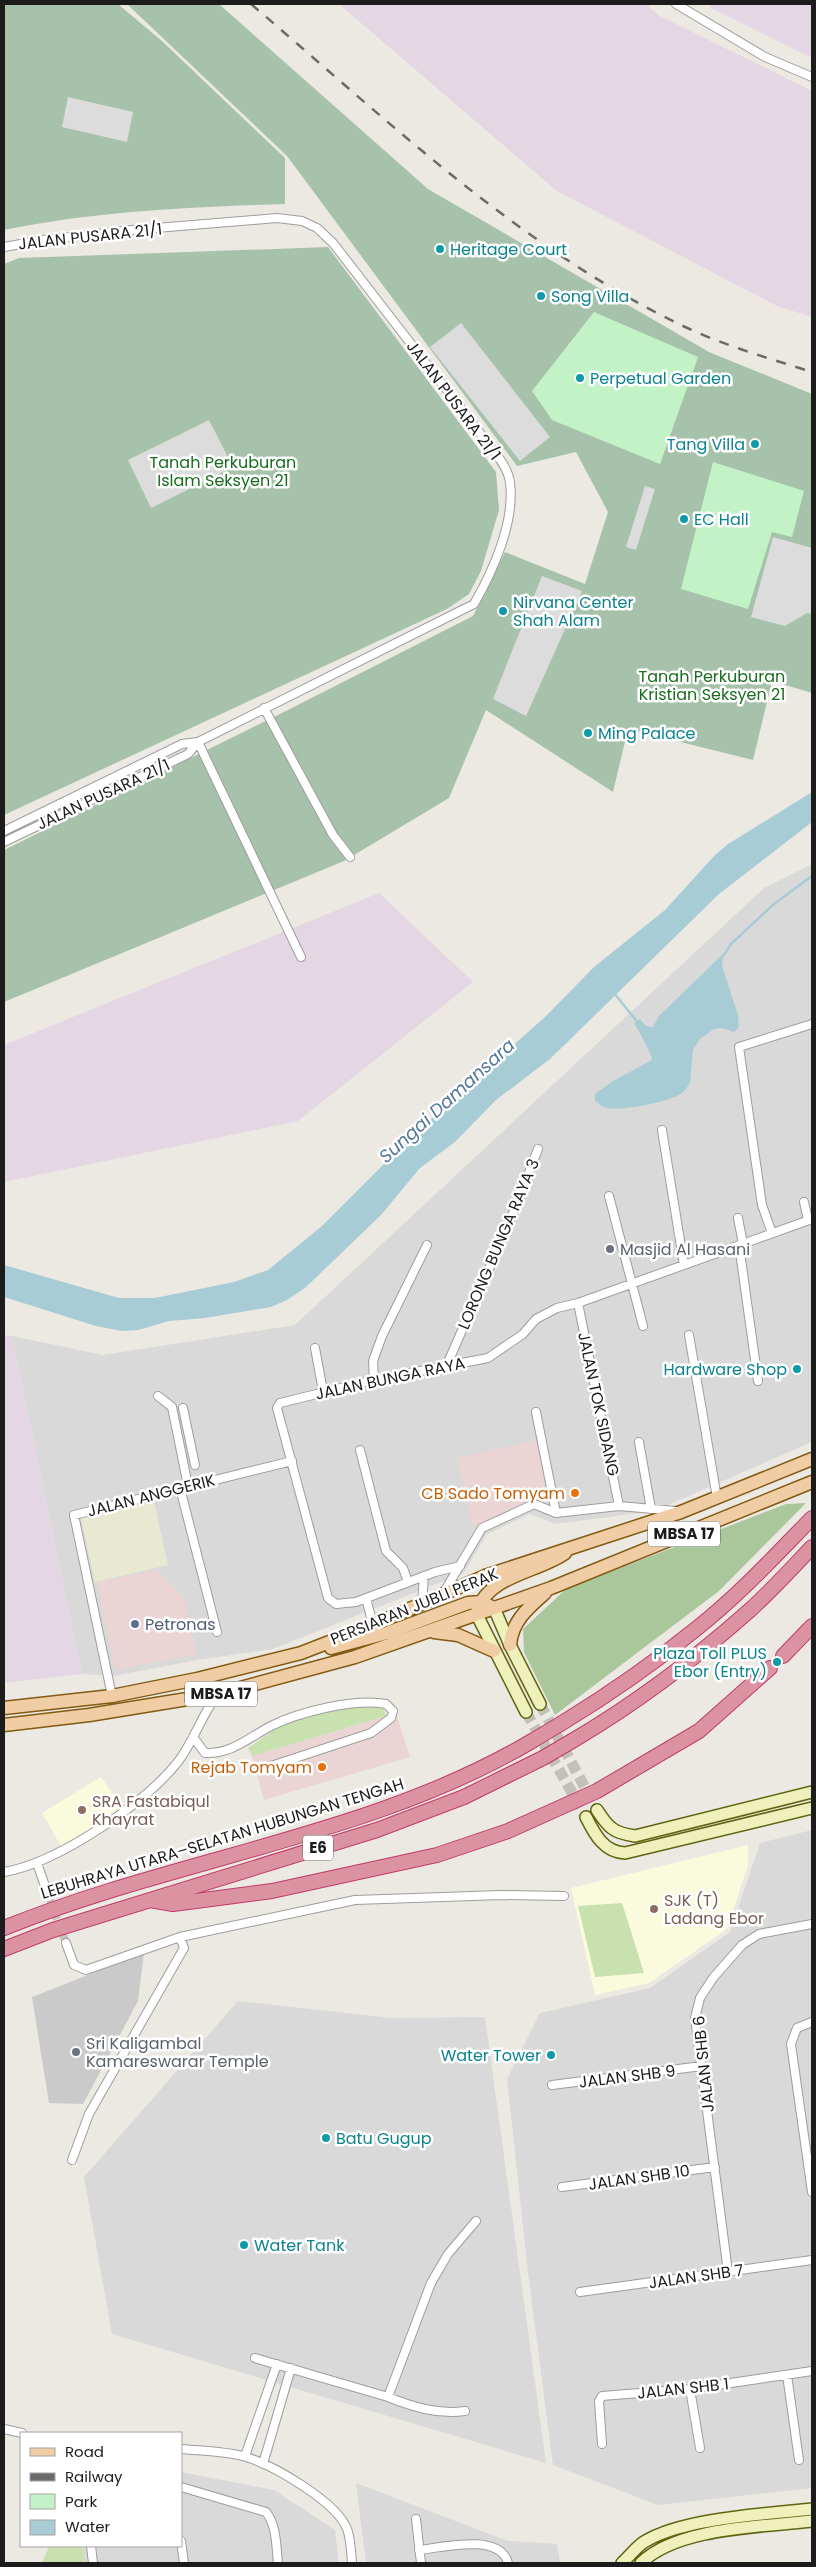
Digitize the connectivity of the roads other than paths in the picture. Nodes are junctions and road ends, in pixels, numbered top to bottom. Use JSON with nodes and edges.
{"nodes":[{"id":1,"x":676,"y":4,"type":"edge"},
{"id":2,"x":812,"y":77,"type":"edge"},
{"id":3,"x":4,"y":247,"type":"edge"},
{"id":4,"x":264,"y":708,"type":"junction"},
{"id":5,"x":198,"y":742,"type":"junction"},
{"id":6,"x":4,"y":831,"type":"edge"},
{"id":7,"x":4,"y":842,"type":"edge"},
{"id":8,"x":350,"y":857,"type":"dead end"},
{"id":9,"x":301,"y":957,"type":"dead end"},
{"id":10,"x":812,"y":1024,"type":"edge"},
{"id":11,"x":662,"y":1130,"type":"dead end"},
{"id":12,"x":538,"y":1149,"type":"dead end"},
{"id":13,"x":609,"y":1196,"type":"dead end"},
{"id":14,"x":804,"y":1202,"type":"dead end"},
{"id":15,"x":738,"y":1218,"type":"dead end"},
{"id":16,"x":810,"y":1220,"type":"edge"},
{"id":17,"x":772,"y":1233,"type":"junction"},
{"id":18,"x":741,"y":1244,"type":"junction"},
{"id":19,"x":427,"y":1245,"type":"dead end"},
{"id":20,"x":684,"y":1265,"type":"junction"},
{"id":21,"x":632,"y":1284,"type":"junction"},
{"id":22,"x":578,"y":1303,"type":"junction"},
{"id":23,"x":643,"y":1326,"type":"dead end"},
{"id":24,"x":689,"y":1334,"type":"dead end"},
{"id":25,"x":315,"y":1348,"type":"dead end"},
{"id":26,"x":446,"y":1366,"type":"junction"},
{"id":27,"x":374,"y":1380,"type":"junction"},
{"id":28,"x":758,"y":1381,"type":"dead end"},
{"id":29,"x":323,"y":1391,"type":"junction"},
{"id":30,"x":158,"y":1396,"type":"dead end"},
{"id":31,"x":183,"y":1408,"type":"dead end"},
{"id":32,"x":536,"y":1412,"type":"dead end"},
{"id":33,"x":639,"y":1442,"type":"dead end"},
{"id":34,"x":192,"y":1449,"type":"junction"},
{"id":35,"x":360,"y":1450,"type":"dead end"},
{"id":36,"x":181,"y":1452,"type":"junction"},
{"id":37,"x":812,"y":1459,"type":"edge"},
{"id":38,"x":292,"y":1461,"type":"junction"},
{"id":39,"x":195,"y":1465,"type":"dead end"},
{"id":40,"x":812,"y":1482,"type":"edge"},
{"id":41,"x":184,"y":1487,"type":"junction"},
{"id":42,"x":717,"y":1498,"type":"junction"},
{"id":43,"x":619,"y":1506,"type":"junction"},
{"id":44,"x":651,"y":1509,"type":"junction"},
{"id":45,"x":681,"y":1512,"type":"junction"},
{"id":46,"x":556,"y":1513,"type":"junction"},
{"id":47,"x":812,"y":1518,"type":"edge"},
{"id":48,"x":578,"y":1544,"type":"junction"},
{"id":49,"x":812,"y":1547,"type":"edge"},
{"id":50,"x":460,"y":1566,"type":"junction"},
{"id":51,"x":424,"y":1576,"type":"junction"},
{"id":52,"x":408,"y":1582,"type":"junction"},
{"id":53,"x":551,"y":1588,"type":"junction"},
{"id":54,"x":443,"y":1594,"type":"junction"},
{"id":55,"x":366,"y":1598,"type":"junction"},
{"id":56,"x":481,"y":1602,"type":"junction"},
{"id":57,"x":422,"y":1604,"type":"junction"},
{"id":58,"x":494,"y":1608,"type":"junction"},
{"id":59,"x":477,"y":1615,"type":"junction"},
{"id":60,"x":373,"y":1625,"type":"junction"},
{"id":61,"x":812,"y":1626,"type":"edge"},
{"id":62,"x":217,"y":1632,"type":"dead end"},
{"id":63,"x":431,"y":1632,"type":"junction"},
{"id":64,"x":510,"y":1645,"type":"junction"},
{"id":65,"x":494,"y":1651,"type":"junction"},
{"id":66,"x":301,"y":1653,"type":"junction"},
{"id":67,"x":783,"y":1656,"type":"dead end"},
{"id":68,"x":770,"y":1668,"type":"dead end"},
{"id":69,"x":218,"y":1694,"type":"junction"},
{"id":70,"x":112,"y":1696,"type":"junction"},
{"id":71,"x":540,"y":1704,"type":"tunnel mouth"},
{"id":72,"x":4,"y":1708,"type":"edge"},
{"id":73,"x":526,"y":1712,"type":"tunnel mouth"},
{"id":74,"x":4,"y":1726,"type":"edge"},
{"id":75,"x":193,"y":1737,"type":"junction"},
{"id":76,"x":270,"y":1766,"type":"dead end"},
{"id":77,"x":812,"y":1792,"type":"edge"},
{"id":78,"x":812,"y":1808,"type":"edge"},
{"id":79,"x":597,"y":1810,"type":"tunnel mouth"},
{"id":80,"x":586,"y":1818,"type":"tunnel mouth"},
{"id":81,"x":37,"y":1863,"type":"junction"},
{"id":82,"x":4,"y":1872,"type":"edge"},
{"id":83,"x":46,"y":1889,"type":"tunnel mouth"},
{"id":84,"x":564,"y":1896,"type":"dead end"},
{"id":85,"x":150,"y":1900,"type":"junction"},
{"id":86,"x":812,"y":1924,"type":"edge"},
{"id":87,"x":4,"y":1928,"type":"edge"},
{"id":88,"x":180,"y":1937,"type":"junction"},
{"id":89,"x":66,"y":1943,"type":"tunnel mouth"},
{"id":90,"x":4,"y":1949,"type":"edge"},
{"id":91,"x":812,"y":2022,"type":"edge"},
{"id":92,"x":702,"y":2066,"type":"junction"},
{"id":93,"x":552,"y":2085,"type":"dead end"},
{"id":94,"x":72,"y":2160,"type":"dead end"},
{"id":95,"x":715,"y":2167,"type":"junction"},
{"id":96,"x":562,"y":2187,"type":"dead end"},
{"id":97,"x":812,"y":2192,"type":"edge"},
{"id":98,"x":476,"y":2221,"type":"dead end"},
{"id":99,"x":812,"y":2260,"type":"edge"},
{"id":100,"x":728,"y":2272,"type":"junction"},
{"id":101,"x":580,"y":2292,"type":"dead end"},
{"id":102,"x":255,"y":2358,"type":"dead end"},
{"id":103,"x":277,"y":2364,"type":"junction"},
{"id":104,"x":291,"y":2368,"type":"junction"},
{"id":105,"x":812,"y":2371,"type":"edge"},
{"id":106,"x":787,"y":2375,"type":"junction"},
{"id":107,"x":690,"y":2389,"type":"junction"},
{"id":108,"x":388,"y":2397,"type":"junction"},
{"id":109,"x":465,"y":2411,"type":"dead end"},
{"id":110,"x":4,"y":2429,"type":"edge"},
{"id":111,"x":20,"y":2433,"type":"edge"},
{"id":112,"x":602,"y":2444,"type":"dead end"},
{"id":113,"x":700,"y":2448,"type":"dead end"},
{"id":114,"x":182,"y":2449,"type":"edge"},
{"id":115,"x":245,"y":2456,"type":"junction"},
{"id":116,"x":799,"y":2460,"type":"dead end"},
{"id":117,"x":263,"y":2464,"type":"junction"},
{"id":118,"x":182,"y":2487,"type":"edge"},
{"id":119,"x":812,"y":2509,"type":"edge"},
{"id":120,"x":416,"y":2520,"type":"dead end"},
{"id":121,"x":812,"y":2521,"type":"edge"},
{"id":122,"x":90,"y":2547,"type":"edge"},
{"id":123,"x":182,"y":2547,"type":"edge"},
{"id":124,"x":419,"y":2550,"type":"junction"},
{"id":125,"x":93,"y":2563,"type":"edge"},
{"id":126,"x":184,"y":2563,"type":"edge"},
{"id":127,"x":278,"y":2563,"type":"edge"},
{"id":128,"x":352,"y":2563,"type":"edge"},
{"id":129,"x":421,"y":2563,"type":"edge"},
{"id":130,"x":508,"y":2563,"type":"edge"},
{"id":131,"x":622,"y":2563,"type":"edge"},
{"id":132,"x":641,"y":2563,"type":"edge"}],
"edges":[{"from":1,"to":2,"type":"street"},
{"from":3,"to":4,"type":"street","name":"JALAN PUSARA 21/1"},
{"from":4,"to":5,"type":"street","name":"JALAN PUSARA 21/1"},
{"from":4,"to":8,"type":"street"},
{"from":5,"to":6,"type":"street","name":"JALAN PUSARA 21/1"},
{"from":5,"to":7,"type":"street","name":"JALAN PUSARA 21/1"},
{"from":5,"to":9,"type":"street"},
{"from":10,"to":17,"type":"street"},
{"from":11,"to":20,"type":"street"},
{"from":12,"to":26,"type":"street","name":"LORONG BUNGA RAYA 3"},
{"from":13,"to":21,"type":"street"},
{"from":14,"to":16,"type":"street"},
{"from":15,"to":18,"type":"street"},
{"from":16,"to":17,"type":"street","name":"JALAN BUNGA RAYA"},
{"from":17,"to":18,"type":"street","name":"JALAN BUNGA RAYA"},
{"from":18,"to":20,"type":"street","name":"JALAN BUNGA RAYA"},
{"from":18,"to":28,"type":"street"},
{"from":19,"to":27,"type":"street"},
{"from":20,"to":21,"type":"street","name":"JALAN BUNGA RAYA"},
{"from":21,"to":22,"type":"street","name":"JALAN BUNGA RAYA"},
{"from":21,"to":23,"type":"street"},
{"from":22,"to":26,"type":"street","name":"JALAN BUNGA RAYA"},
{"from":22,"to":43,"type":"street","name":"JALAN TOK SIDANG"},
{"from":24,"to":42,"type":"street"},
{"from":25,"to":29,"type":"street"},
{"from":26,"to":27,"type":"street","name":"JALAN BUNGA RAYA"},
{"from":27,"to":29,"type":"street","name":"JALAN BUNGA RAYA"},
{"from":29,"to":38,"type":"street","name":"JALAN BUNGA RAYA"},
{"from":30,"to":36,"type":"street"},
{"from":31,"to":34,"type":"street"},
{"from":32,"to":46,"type":"street"},
{"from":33,"to":44,"type":"street"},
{"from":34,"to":36,"type":"street"},
{"from":34,"to":39,"type":"street"},
{"from":35,"to":52,"type":"street"},
{"from":36,"to":41,"type":"street"},
{"from":37,"to":42,"type":"main road","name":"PERSIARAN JUBLI PERAK","number":"MBSA 17"},
{"from":38,"to":41,"type":"street","name":"JALAN ANGGERIK"},
{"from":38,"to":55,"type":"street","name":"JALAN BUNGA RAYA"},
{"from":40,"to":53,"type":"main road","name":"PERSIARAN JUBLI PERAK","number":"MBSA 17"},
{"from":41,"to":62,"type":"street"},
{"from":41,"to":70,"type":"street","name":"JALAN ANGGERIK"},
{"from":42,"to":45,"type":"main road","name":"PERSIARAN JUBLI PERAK","number":"MBSA 17"},
{"from":43,"to":44,"type":"street"},
{"from":43,"to":46,"type":"street"},
{"from":44,"to":45,"type":"street"},
{"from":45,"to":48,"type":"main road","name":"PERSIARAN JUBLI PERAK","number":"MBSA 17"},
{"from":46,"to":50,"type":"street"},
{"from":47,"to":87,"type":"highway","name":"LEBUHRAYA UTARA–SELATAN HUBUNGAN TENGAH","number":"E6","bridge":true},
{"from":48,"to":54,"type":"main road","name":"PERSIARAN JUBLI PERAK","number":"MBSA 17"},
{"from":48,"to":56,"type":"main road"},
{"from":49,"to":85,"type":"highway","number":"E6","bridge":true},
{"from":50,"to":51,"type":"street","name":"JALAN BUNGA RAYA"},
{"from":50,"to":54,"type":"street"},
{"from":51,"to":52,"type":"street","name":"JALAN BUNGA RAYA"},
{"from":51,"to":57,"type":"street"},
{"from":52,"to":55,"type":"street","name":"JALAN BUNGA RAYA"},
{"from":53,"to":58,"type":"main road","name":"PERSIARAN JUBLI PERAK","number":"MBSA 17"},
{"from":53,"to":64,"type":"main road"},
{"from":54,"to":57,"type":"main road","name":"PERSIARAN JUBLI PERAK","number":"MBSA 17"},
{"from":55,"to":60,"type":"street"},
{"from":56,"to":58,"type":"main road"},
{"from":56,"to":59,"type":"main road"},
{"from":56,"to":66,"type":"main road"},
{"from":57,"to":60,"type":"main road","name":"PERSIARAN JUBLI PERAK","number":"MBSA 17"},
{"from":58,"to":59,"type":"main road","name":"PERSIARAN JUBLI PERAK","number":"MBSA 17"},
{"from":58,"to":64,"type":"main road"},
{"from":59,"to":63,"type":"main road","name":"PERSIARAN JUBLI PERAK","number":"MBSA 17"},
{"from":59,"to":65,"type":"main road"},
{"from":60,"to":66,"type":"main road","name":"PERSIARAN JUBLI PERAK","number":"MBSA 17"},
{"from":61,"to":67,"type":"highway"},
{"from":63,"to":65,"type":"main road"},
{"from":63,"to":69,"type":"main road","name":"PERSIARAN JUBLI PERAK","number":"MBSA 17"},
{"from":64,"to":71,"type":"main road"},
{"from":65,"to":73,"type":"main road"},
{"from":66,"to":70,"type":"main road","name":"PERSIARAN JUBLI PERAK","number":"MBSA 17"},
{"from":68,"to":85,"type":"highway"},
{"from":69,"to":74,"type":"main road","name":"PERSIARAN JUBLI PERAK","number":"MBSA 17"},
{"from":69,"to":75,"type":"street"},
{"from":70,"to":72,"type":"main road","name":"PERSIARAN JUBLI PERAK","number":"MBSA 17"},
{"from":75,"to":76,"type":"street"},
{"from":75,"to":81,"type":"street"},
{"from":77,"to":79,"type":"main road"},
{"from":78,"to":80,"type":"main road"},
{"from":81,"to":82,"type":"street"},
{"from":81,"to":83,"type":"street"},
{"from":84,"to":88,"type":"street"},
{"from":85,"to":90,"type":"highway","number":"E6"},
{"from":86,"to":92,"type":"street","name":"JALAN SHB 6"},
{"from":88,"to":89,"type":"street"},
{"from":88,"to":94,"type":"street"},
{"from":91,"to":97,"type":"street"},
{"from":92,"to":93,"type":"street","name":"JALAN SHB 9"},
{"from":92,"to":95,"type":"street","name":"JALAN SHB 6"},
{"from":95,"to":96,"type":"street","name":"JALAN SHB 10"},
{"from":95,"to":100,"type":"street","name":"JALAN SHB 6"},
{"from":98,"to":108,"type":"street"},
{"from":99,"to":100,"type":"street","name":"JALAN SHB 7"},
{"from":100,"to":101,"type":"street","name":"JALAN SHB 7"},
{"from":102,"to":103,"type":"street"},
{"from":103,"to":104,"type":"street"},
{"from":103,"to":115,"type":"street"},
{"from":104,"to":108,"type":"street"},
{"from":104,"to":117,"type":"street"},
{"from":105,"to":106,"type":"street","name":"JALAN SHB 1"},
{"from":106,"to":107,"type":"street","name":"JALAN SHB 1"},
{"from":106,"to":116,"type":"street"},
{"from":107,"to":112,"type":"street","name":"JALAN SHB 1"},
{"from":107,"to":113,"type":"street"},
{"from":108,"to":109,"type":"street"},
{"from":110,"to":111,"type":"street"},
{"from":114,"to":115,"type":"street"},
{"from":115,"to":117,"type":"street"},
{"from":117,"to":128,"type":"street"},
{"from":118,"to":127,"type":"street"},
{"from":119,"to":131,"type":"main road"},
{"from":120,"to":124,"type":"street"},
{"from":121,"to":132,"type":"main road"},
{"from":122,"to":125,"type":"street"},
{"from":123,"to":126,"type":"street"},
{"from":124,"to":129,"type":"street"},
{"from":124,"to":130,"type":"street"}]}
